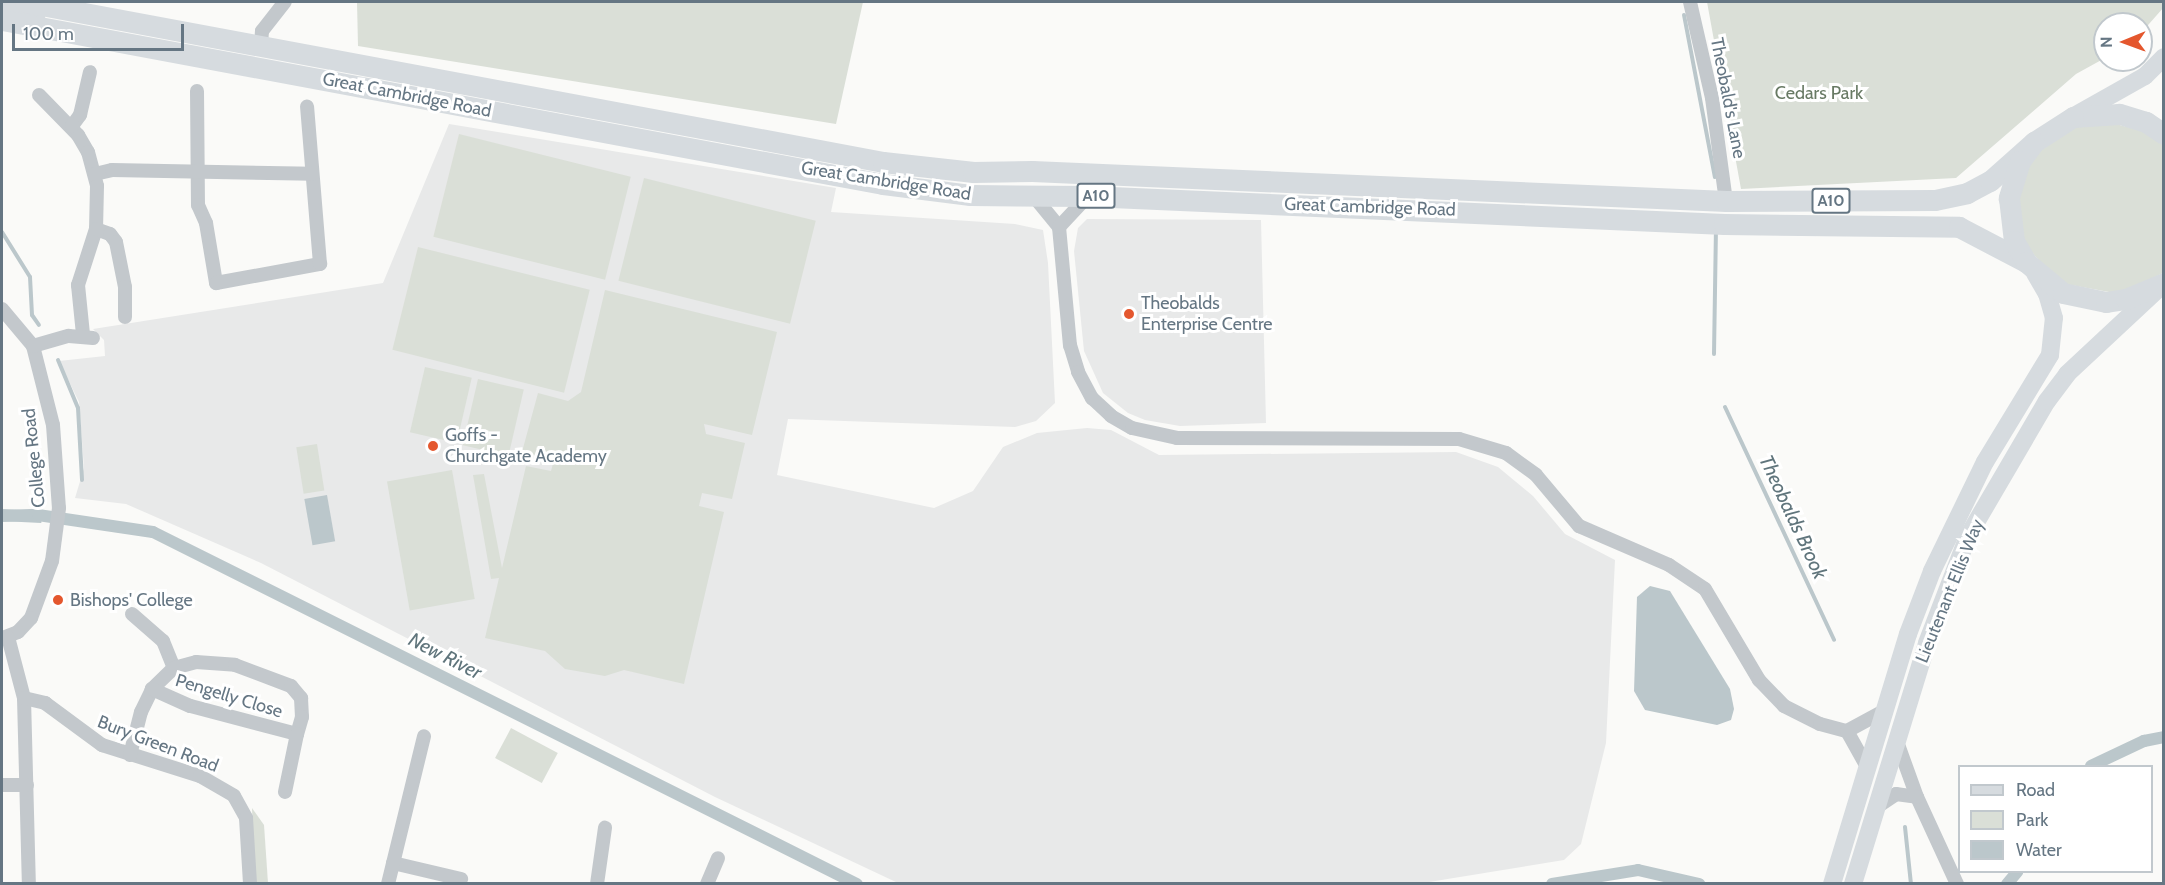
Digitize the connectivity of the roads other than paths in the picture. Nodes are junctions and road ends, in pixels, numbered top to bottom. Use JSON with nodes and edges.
{"nodes":[{"id":1,"x":25,"y":2,"type":"edge"},
{"id":2,"x":285,"y":2,"type":"edge"},
{"id":3,"x":1690,"y":2,"type":"edge"},
{"id":4,"x":2,"y":9,"type":"edge"},
{"id":5,"x":2,"y":20,"type":"edge"},
{"id":6,"x":106,"y":38,"type":"junction"},
{"id":7,"x":261,"y":45,"type":"junction"},
{"id":8,"x":2163,"y":57,"type":"edge"},
{"id":9,"x":90,"y":72,"type":"dead end"},
{"id":10,"x":197,"y":91,"type":"dead end"},
{"id":11,"x":39,"y":95,"type":"dead end"},
{"id":12,"x":307,"y":107,"type":"dead end"},
{"id":13,"x":2073,"y":117,"type":"junction"},
{"id":14,"x":72,"y":126,"type":"junction"},
{"id":15,"x":2163,"y":134,"type":"edge"},
{"id":16,"x":2034,"y":142,"type":"junction"},
{"id":17,"x":198,"y":171,"type":"junction"},
{"id":18,"x":95,"y":174,"type":"junction"},
{"id":19,"x":312,"y":174,"type":"junction"},
{"id":20,"x":1032,"y":194,"type":"junction"},
{"id":21,"x":1088,"y":196,"type":"junction"},
{"id":22,"x":1726,"y":201,"type":"junction"},
{"id":23,"x":1059,"y":227,"type":"junction"},
{"id":24,"x":96,"y":229,"type":"junction"},
{"id":25,"x":2030,"y":267,"type":"junction"},
{"id":26,"x":2163,"y":283,"type":"edge"},
{"id":27,"x":2,"y":309,"type":"edge"},
{"id":28,"x":125,"y":317,"type":"dead end"},
{"id":29,"x":33,"y":346,"type":"junction"},
{"id":30,"x":132,"y":614,"type":"dead end"},
{"id":31,"x":5,"y":638,"type":"edge"},
{"id":32,"x":174,"y":668,"type":"junction"},
{"id":33,"x":152,"y":689,"type":"junction"},
{"id":34,"x":24,"y":698,"type":"junction"},
{"id":35,"x":1884,"y":711,"type":"junction"},
{"id":36,"x":1847,"y":731,"type":"junction"},
{"id":37,"x":297,"y":734,"type":"junction"},
{"id":38,"x":424,"y":736,"type":"dead end"},
{"id":39,"x":1896,"y":739,"type":"junction"},
{"id":40,"x":130,"y":754,"type":"junction"},
{"id":41,"x":1867,"y":767,"type":"junction"},
{"id":42,"x":2,"y":785,"type":"edge"},
{"id":43,"x":27,"y":785,"type":"junction"},
{"id":44,"x":285,"y":792,"type":"dead end"},
{"id":45,"x":1917,"y":797,"type":"junction"},
{"id":46,"x":1877,"y":807,"type":"junction"},
{"id":47,"x":605,"y":828,"type":"dead end"},
{"id":48,"x":718,"y":858,"type":"dead end"},
{"id":49,"x":393,"y":863,"type":"junction"},
{"id":50,"x":461,"y":879,"type":"dead end"},
{"id":51,"x":29,"y":884,"type":"edge"},
{"id":52,"x":250,"y":884,"type":"edge"},
{"id":53,"x":388,"y":884,"type":"edge"},
{"id":54,"x":597,"y":884,"type":"edge"},
{"id":55,"x":708,"y":884,"type":"edge"},
{"id":56,"x":1832,"y":884,"type":"edge"},
{"id":57,"x":1853,"y":884,"type":"edge"},
{"id":58,"x":1957,"y":884,"type":"edge"}],
"edges":[{"from":1,"to":7,"type":"highway","name":"Great Cambridge Road","number":"A10"},
{"from":2,"to":7,"type":"street"},
{"from":3,"to":22,"type":"street","name":"Theobald's Lane"},
{"from":4,"to":6,"type":"main road"},
{"from":5,"to":6,"type":"highway","name":"Great Cambridge Road","number":"A10"},
{"from":6,"to":20,"type":"highway","name":"Great Cambridge Road","number":"A10"},
{"from":7,"to":22,"type":"highway","name":"Great Cambridge Road","number":"A10"},
{"from":8,"to":13,"type":"main road"},
{"from":9,"to":14,"type":"street"},
{"from":10,"to":17,"type":"street"},
{"from":11,"to":14,"type":"street"},
{"from":12,"to":19,"type":"street"},
{"from":13,"to":15,"type":"highway"},
{"from":13,"to":16,"type":"highway","name":"Great Cambridge Road"},
{"from":14,"to":18,"type":"street"},
{"from":16,"to":22,"type":"highway","name":"Great Cambridge Road","number":"A10"},
{"from":16,"to":25,"type":"highway"},
{"from":17,"to":18,"type":"street"},
{"from":17,"to":19,"type":"street"},
{"from":17,"to":19,"type":"street"},
{"from":18,"to":24,"type":"street"},
{"from":20,"to":21,"type":"highway","name":"Great Cambridge Road","number":"A10"},
{"from":20,"to":23,"type":"street"},
{"from":21,"to":23,"type":"street"},
{"from":21,"to":25,"type":"highway","name":"Great Cambridge Road","number":"A10"},
{"from":23,"to":36,"type":"street"},
{"from":24,"to":28,"type":"street"},
{"from":24,"to":29,"type":"street"},
{"from":25,"to":26,"type":"highway","name":"Great Cambridge Road"},
{"from":25,"to":35,"type":"main road","name":"Lieutenant Ellis Way"},
{"from":26,"to":39,"type":"main road","name":"Lieutenant Ellis Way"},
{"from":27,"to":29,"type":"street","name":"College Road"},
{"from":29,"to":31,"type":"street","name":"College Road"},
{"from":30,"to":32,"type":"street","name":"Pengelly Close"},
{"from":31,"to":34,"type":"street"},
{"from":32,"to":33,"type":"street","name":"Pengelly Close"},
{"from":32,"to":37,"type":"street","name":"Pengelly Close"},
{"from":33,"to":37,"type":"street","name":"Pengelly Close"},
{"from":33,"to":40,"type":"street","name":"Pengelly Close"},
{"from":34,"to":40,"type":"street","name":"Bury Green Road"},
{"from":34,"to":43,"type":"street"},
{"from":35,"to":36,"type":"street"},
{"from":35,"to":41,"type":"main road","name":"Lieutenant Ellis Way"},
{"from":36,"to":41,"type":"street"},
{"from":37,"to":44,"type":"street","name":"Pengelly Close"},
{"from":38,"to":49,"type":"street"},
{"from":39,"to":45,"type":"street"},
{"from":39,"to":46,"type":"main road","name":"Lieutenant Ellis Way"},
{"from":40,"to":52,"type":"street","name":"Bury Green Road"},
{"from":41,"to":56,"type":"main road","name":"Lieutenant Ellis Way"},
{"from":42,"to":43,"type":"street"},
{"from":43,"to":51,"type":"street"},
{"from":45,"to":46,"type":"street"},
{"from":45,"to":58,"type":"street"},
{"from":46,"to":57,"type":"main road","name":"Lieutenant Ellis Way"},
{"from":47,"to":54,"type":"street"},
{"from":48,"to":55,"type":"street"},
{"from":49,"to":50,"type":"street"},
{"from":49,"to":53,"type":"street"}]}
